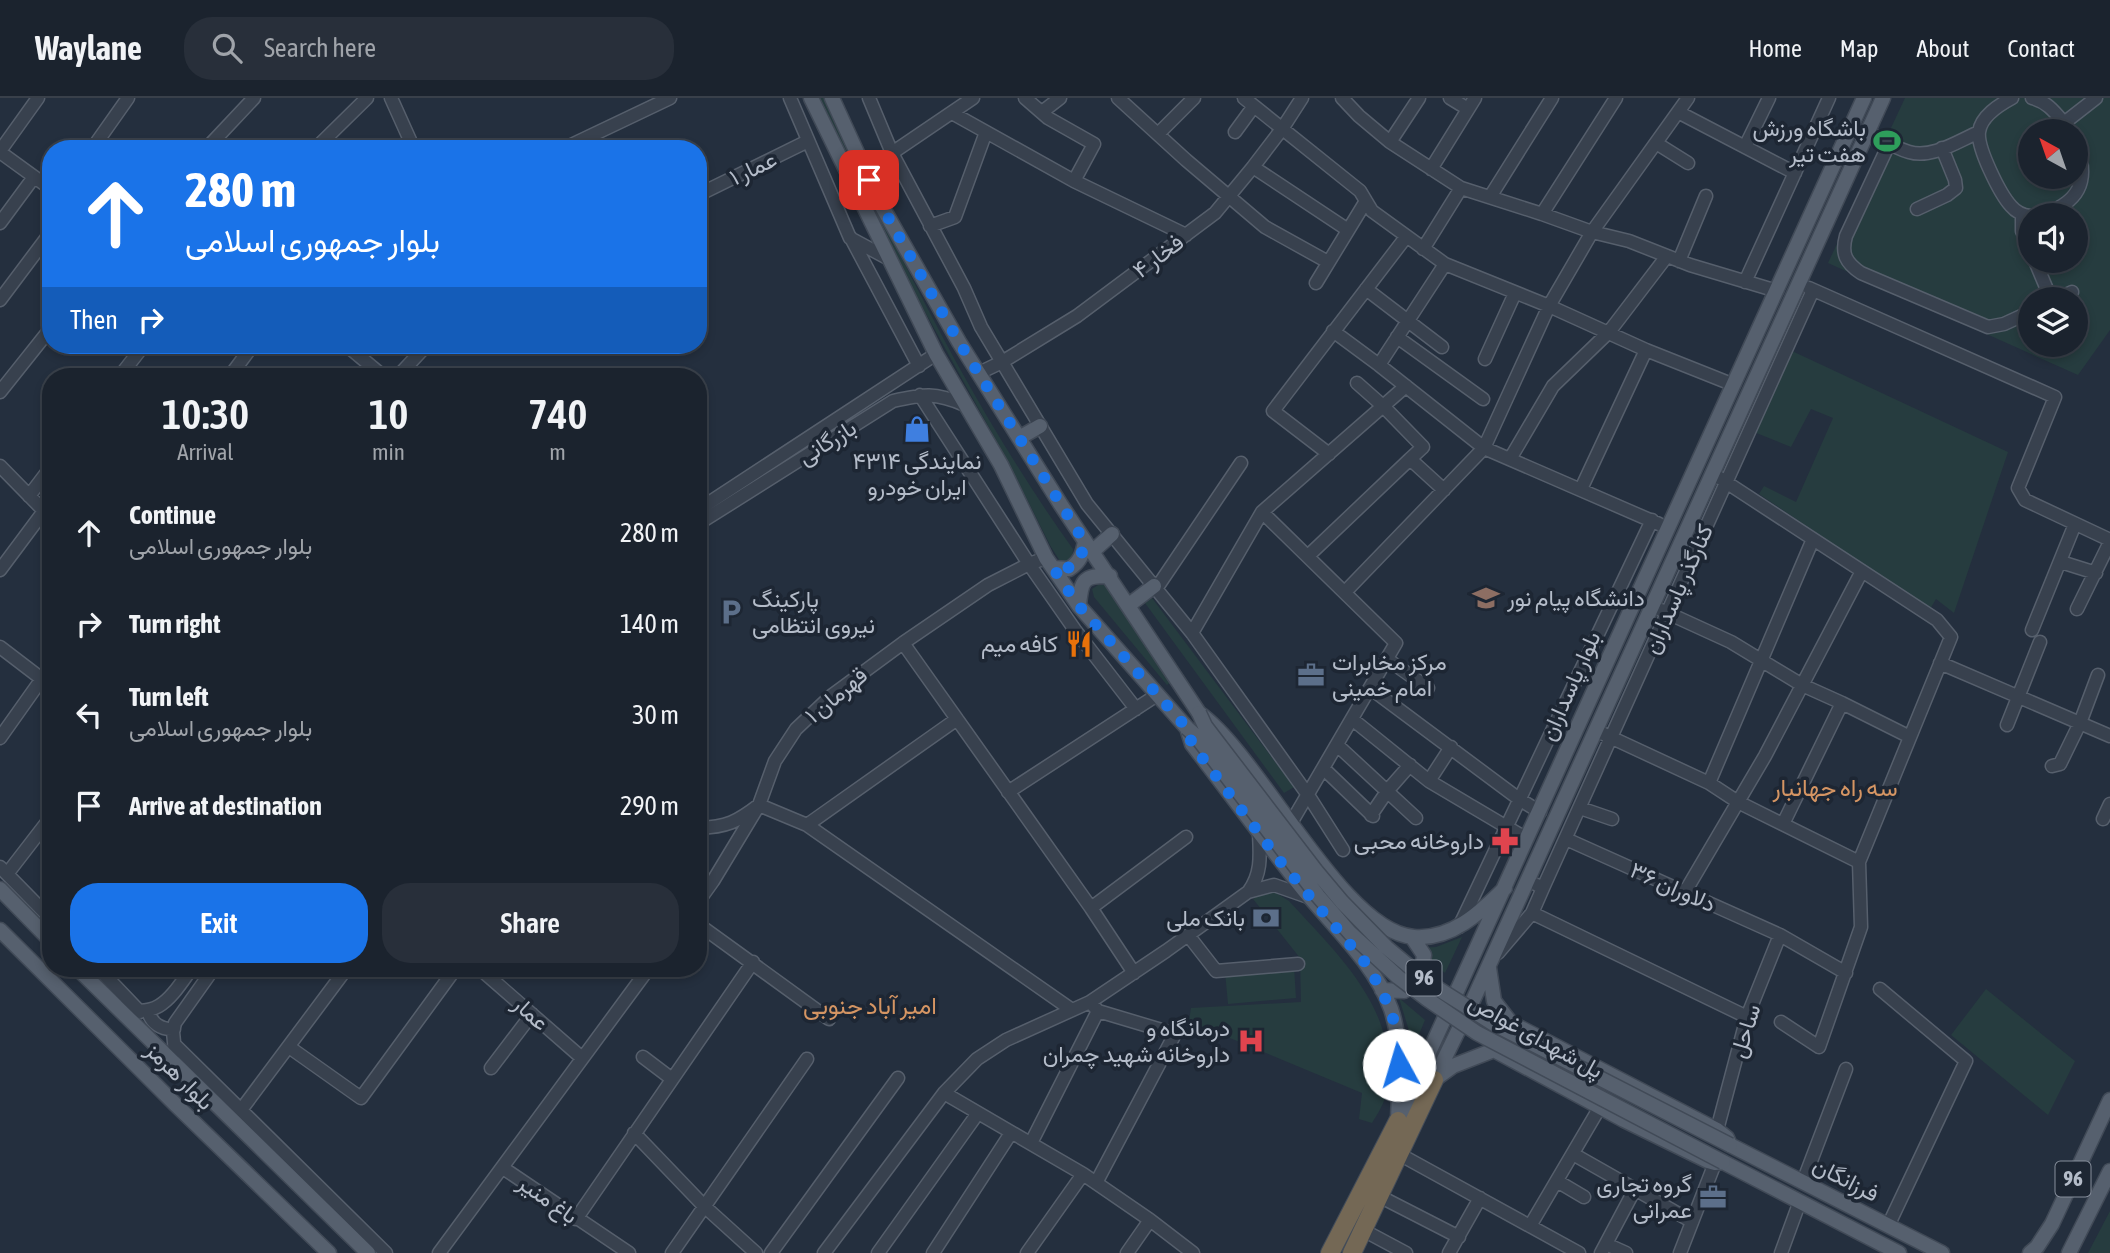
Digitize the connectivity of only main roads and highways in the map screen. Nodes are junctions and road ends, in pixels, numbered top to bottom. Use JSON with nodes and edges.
{"nodes":[{"id":1,"x":811,"y":98,"type":"edge"},
{"id":2,"x":832,"y":98,"type":"edge"},
{"id":3,"x":1864,"y":98,"type":"edge"},
{"id":4,"x":1883,"y":98,"type":"edge"},
{"id":5,"x":1040,"y":426,"type":"road end"},
{"id":6,"x":1019,"y":438,"type":"junction"},
{"id":7,"x":1112,"y":534,"type":"road end"},
{"id":8,"x":1088,"y":547,"type":"junction"},
{"id":9,"x":1049,"y":563,"type":"junction"},
{"id":10,"x":1110,"y":576,"type":"junction"},
{"id":11,"x":1155,"y":587,"type":"road end"},
{"id":12,"x":1129,"y":605,"type":"junction"},
{"id":13,"x":1079,"y":606,"type":"junction"},
{"id":14,"x":1199,"y":713,"type":"junction"},
{"id":15,"x":1187,"y":728,"type":"junction"},
{"id":16,"x":1504,"y":888,"type":"junction"},
{"id":17,"x":0,"y":889,"type":"edge"},
{"id":18,"x":0,"y":930,"type":"edge"},
{"id":19,"x":42,"y":932,"type":"edge"},
{"id":20,"x":1412,"y":937,"type":"junction"},
{"id":21,"x":1488,"y":964,"type":"junction"},
{"id":22,"x":42,"y":972,"type":"edge"},
{"id":23,"x":47,"y":977,"type":"edge"},
{"id":24,"x":86,"y":977,"type":"edge"},
{"id":25,"x":1382,"y":990,"type":"junction"},
{"id":26,"x":1511,"y":1023,"type":"junction"},
{"id":27,"x":1494,"y":1051,"type":"junction"},
{"id":28,"x":1434,"y":1080,"type":"junction"},
{"id":29,"x":2110,"y":1100,"type":"edge"},
{"id":30,"x":1398,"y":1121,"type":"junction"},
{"id":31,"x":1730,"y":1145,"type":"junction"},
{"id":32,"x":1719,"y":1162,"type":"junction"},
{"id":33,"x":2110,"y":1171,"type":"edge"},
{"id":34,"x":1353,"y":1252,"type":"edge"},
{"id":35,"x":329,"y":1253,"type":"edge"},
{"id":36,"x":368,"y":1253,"type":"edge"},
{"id":37,"x":1330,"y":1253,"type":"edge"},
{"id":38,"x":1899,"y":1253,"type":"edge"},
{"id":39,"x":1942,"y":1253,"type":"edge"},
{"id":40,"x":2030,"y":1253,"type":"edge"},
{"id":41,"x":2069,"y":1253,"type":"edge"}],
"edges":[{"from":1,"to":9,"type":"main road","number":"96"},
{"from":2,"to":6,"type":"main road","number":"96"},
{"from":3,"to":16,"type":"main road","name":"بلوار پاسداران"},
{"from":4,"to":21,"type":"main road","name":"بلوار پاسداران"},
{"from":5,"to":6,"type":"main road"},
{"from":6,"to":8,"type":"main road","number":"96"},
{"from":7,"to":8,"type":"main road"},
{"from":8,"to":9,"type":"main road"},
{"from":8,"to":10,"type":"main road","number":"96"},
{"from":9,"to":13,"type":"main road","number":"96"},
{"from":10,"to":12,"type":"main road","number":"96"},
{"from":10,"to":13,"type":"main road"},
{"from":11,"to":12,"type":"main road"},
{"from":12,"to":14,"type":"main road","number":"96"},
{"from":13,"to":15,"type":"main road","number":"96"},
{"from":14,"to":20,"type":"main road"},
{"from":14,"to":31,"type":"main road","name":"پل شهدای غواص","number":"96","bridge":true},
{"from":15,"to":25,"type":"main road","number":"96"},
{"from":15,"to":32,"type":"main road","name":"پل شهدای غواص","bridge":true},
{"from":16,"to":20,"type":"main road"},
{"from":16,"to":30,"type":"main road","name":"بلوار پاسداران"},
{"from":17,"to":19,"type":"main road"},
{"from":18,"to":22,"type":"main road","name":"بلوار هرمز"},
{"from":20,"to":25,"type":"main road"},
{"from":21,"to":26,"type":"main road"},
{"from":21,"to":28,"type":"main road","name":"بلوار پاسداران"},
{"from":23,"to":35,"type":"main road","name":"بلوار هرمز"},
{"from":24,"to":36,"type":"main road","name":"بلوار هرمز"},
{"from":25,"to":30,"type":"main road","number":"96"},
{"from":26,"to":27,"type":"main road"},
{"from":26,"to":31,"type":"main road"},
{"from":27,"to":28,"type":"main road"},
{"from":27,"to":32,"type":"main road"},
{"from":28,"to":34,"type":"highway","name":"بلوار پاسداران"},
{"from":29,"to":40,"type":"main road","number":"96"},
{"from":30,"to":37,"type":"highway","name":"بلوار پاسداران","number":"96"},
{"from":31,"to":39,"type":"main road","name":"فرزانگان","number":"96"},
{"from":32,"to":38,"type":"main road","name":"فرزانگان"},
{"from":33,"to":41,"type":"main road","number":"96"}]}
